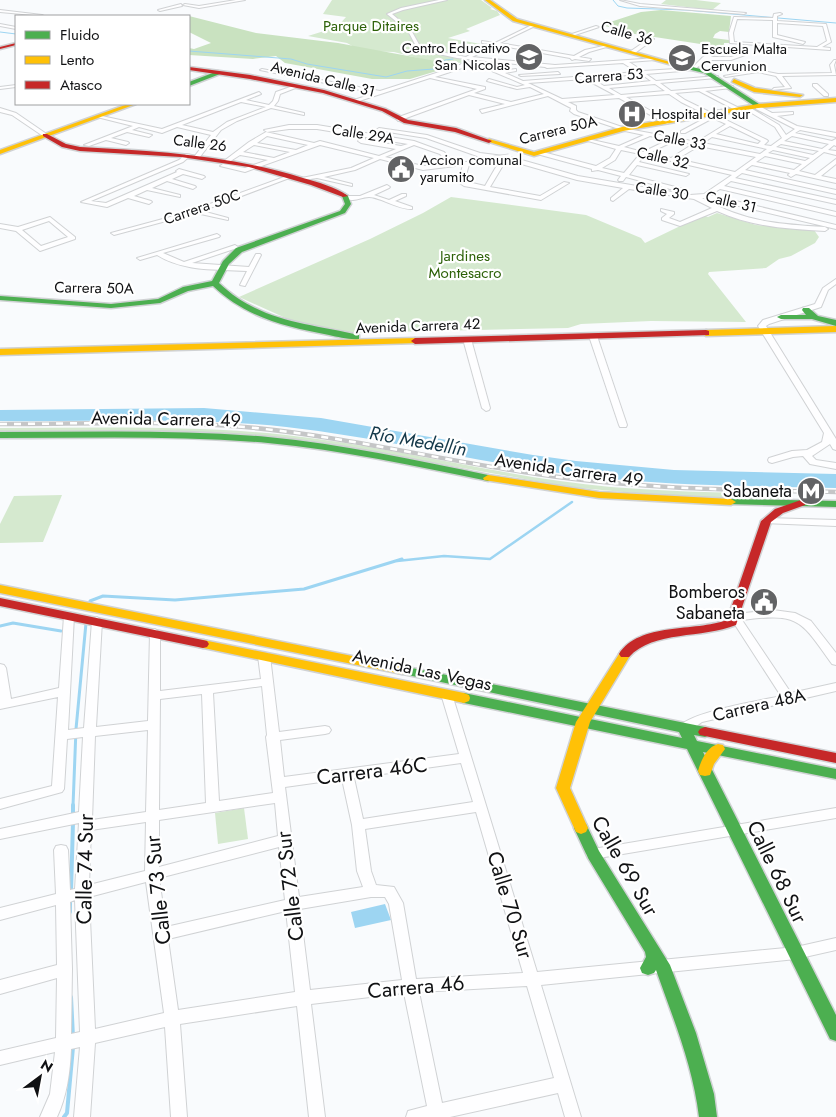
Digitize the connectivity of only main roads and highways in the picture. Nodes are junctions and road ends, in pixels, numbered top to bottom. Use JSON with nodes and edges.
{"nodes":[{"id":1,"x":487,"y":0,"type":"edge"},
{"id":2,"x":494,"y":0,"type":"edge"},
{"id":3,"x":15,"y":44,"type":"edge"},
{"id":4,"x":0,"y":48,"type":"edge"},
{"id":5,"x":190,"y":68,"type":"edge"},
{"id":6,"x":219,"y":72,"type":"junction"},
{"id":7,"x":721,"y":77,"type":"junction"},
{"id":8,"x":190,"y":84,"type":"edge"},
{"id":9,"x":799,"y":97,"type":"junction"},
{"id":10,"x":834,"y":98,"type":"edge"},
{"id":11,"x":130,"y":105,"type":"edge"},
{"id":12,"x":748,"y":108,"type":"junction"},
{"id":13,"x":45,"y":135,"type":"junction"},
{"id":14,"x":0,"y":152,"type":"edge"},
{"id":15,"x":536,"y":153,"type":"joint"},
{"id":16,"x":215,"y":283,"type":"junction"},
{"id":17,"x":0,"y":298,"type":"edge"},
{"id":18,"x":781,"y":318,"type":"road end"},
{"id":19,"x":836,"y":324,"type":"edge"},
{"id":20,"x":764,"y":329,"type":"junction"},
{"id":21,"x":836,"y":329,"type":"edge"},
{"id":22,"x":494,"y":333,"type":"junction"},
{"id":23,"x":356,"y":338,"type":"junction"},
{"id":24,"x":529,"y":338,"type":"junction"},
{"id":25,"x":287,"y":340,"type":"junction"},
{"id":26,"x":258,"y":345,"type":"junction"},
{"id":27,"x":0,"y":347,"type":"edge"},
{"id":28,"x":0,"y":352,"type":"edge"},
{"id":29,"x":0,"y":435,"type":"edge"},
{"id":30,"x":756,"y":502,"type":"junction"},
{"id":31,"x":801,"y":503,"type":"junction"},
{"id":32,"x":836,"y":504,"type":"edge"},
{"id":33,"x":766,"y":521,"type":"junction"},
{"id":34,"x":0,"y":589,"type":"edge"},
{"id":35,"x":0,"y":602,"type":"edge"},
{"id":36,"x":95,"y":617,"type":"junction"},
{"id":37,"x":591,"y":709,"type":"junction"},
{"id":38,"x":583,"y":722,"type":"junction"},
{"id":39,"x":684,"y":728,"type":"junction"},
{"id":40,"x":692,"y":744,"type":"junction"},
{"id":41,"x":718,"y":749,"type":"junction"},
{"id":42,"x":836,"y":758,"type":"edge"},
{"id":43,"x":705,"y":771,"type":"junction"},
{"id":44,"x":836,"y":774,"type":"edge"},
{"id":45,"x":836,"y":1033,"type":"edge"},
{"id":46,"x":708,"y":1117,"type":"edge"}],
"edges":[{"from":1,"to":7,"type":"main road","name":"Calle 36"},
{"from":2,"to":7,"type":"main road","name":"Calle 36"},
{"from":3,"to":4,"type":"main road"},
{"from":5,"to":6,"type":"main road","name":"Avenida Calle 31"},
{"from":6,"to":8,"type":"main road"},
{"from":6,"to":15,"type":"main road","name":"Avenida Calle 31"},
{"from":7,"to":9,"type":"main road"},
{"from":7,"to":9,"type":"main road"},
{"from":7,"to":10,"type":"main road"},
{"from":7,"to":12,"type":"main road","name":"Calle 36"},
{"from":9,"to":10,"type":"main road"},
{"from":10,"to":12,"type":"main road","name":"Carrera 50A"},
{"from":11,"to":13,"type":"main road"},
{"from":12,"to":15,"type":"main road","name":"Carrera 50A"},
{"from":13,"to":14,"type":"main road"},
{"from":13,"to":16,"type":"main road","name":"Calle 26"},
{"from":16,"to":17,"type":"main road","name":"Carrera 50A"},
{"from":16,"to":23,"type":"main road"},
{"from":18,"to":19,"type":"main road"},
{"from":19,"to":20,"type":"main road","name":"Avenida Carrera 42"},
{"from":20,"to":21,"type":"main road","name":"Avenida Carrera 42"},
{"from":20,"to":22,"type":"main road","name":"Avenida Carrera 42"},
{"from":20,"to":24,"type":"main road","name":"Avenida Carrera 42"},
{"from":22,"to":23,"type":"main road","name":"Avenida Carrera 42"},
{"from":22,"to":24,"type":"main road"},
{"from":23,"to":25,"type":"main road","name":"Avenida Carrera 42"},
{"from":24,"to":26,"type":"main road","name":"Avenida Carrera 42"},
{"from":25,"to":26,"type":"main road"},
{"from":25,"to":27,"type":"main road","name":"Avenida Carrera 42"},
{"from":26,"to":28,"type":"main road","name":"Avenida Carrera 42"},
{"from":29,"to":30,"type":"main road","name":"Avenida Carrera 49"},
{"from":30,"to":31,"type":"main road","name":"Avenida Carrera 49"},
{"from":30,"to":33,"type":"main road"},
{"from":31,"to":32,"type":"main road","name":"Avenida Carrera 49"},
{"from":31,"to":33,"type":"main road"},
{"from":33,"to":37,"type":"main road","name":"Calle 69 Sur"},
{"from":34,"to":36,"type":"main road","name":"Avenida Las Vegas"},
{"from":35,"to":36,"type":"main road","name":"Avenida Las Vegas"},
{"from":36,"to":37,"type":"main road","name":"Avenida Las Vegas"},
{"from":36,"to":38,"type":"main road","name":"Avenida Las Vegas"},
{"from":37,"to":38,"type":"main road","name":"Calle 69 Sur"},
{"from":37,"to":39,"type":"main road","name":"Avenida Las Vegas"},
{"from":38,"to":40,"type":"main road","name":"Avenida Las Vegas"},
{"from":38,"to":46,"type":"main road","name":"Calle 69 Sur"},
{"from":39,"to":40,"type":"main road","name":"Calle 68 Sur"},
{"from":39,"to":42,"type":"main road","name":"Avenida Las Vegas"},
{"from":40,"to":41,"type":"main road","name":"Avenida Las Vegas"},
{"from":40,"to":43,"type":"main road","name":"Calle 68 Sur"},
{"from":41,"to":43,"type":"main road"},
{"from":41,"to":44,"type":"main road","name":"Avenida Las Vegas"},
{"from":43,"to":45,"type":"main road","name":"Calle 68 Sur"}]}
